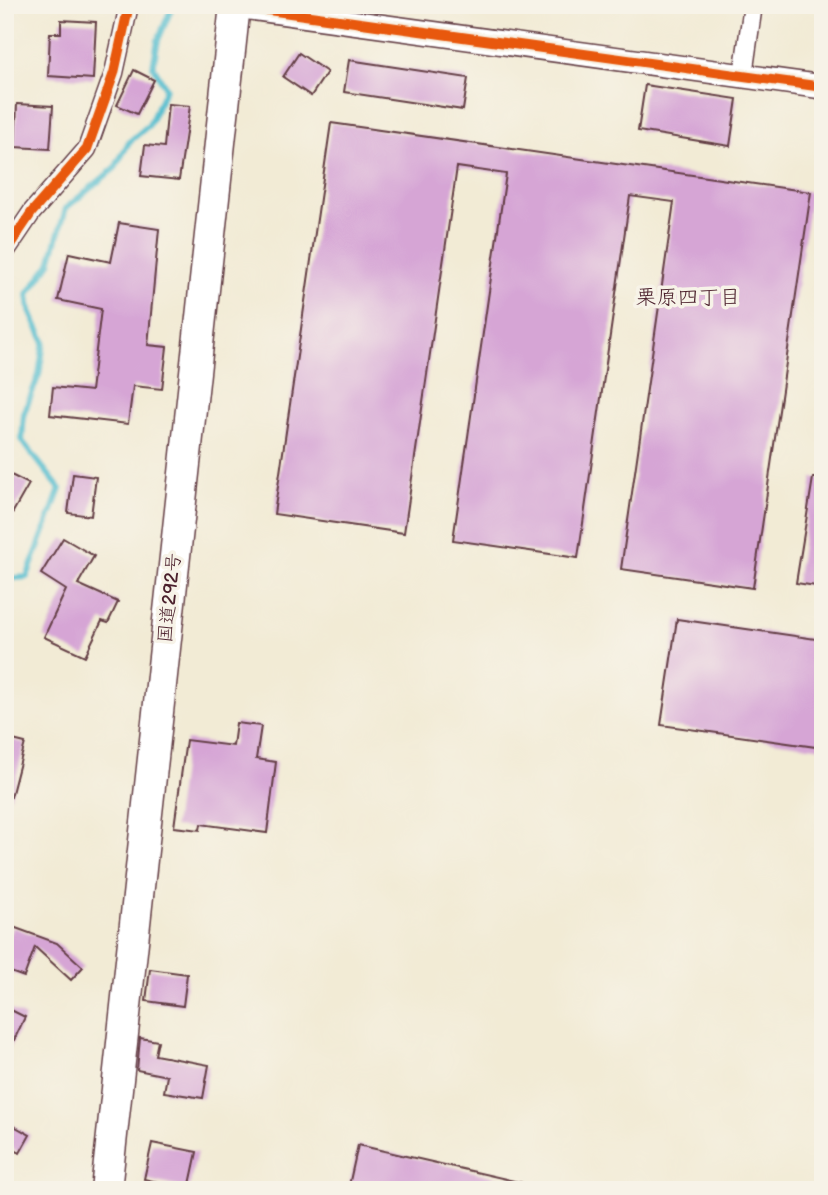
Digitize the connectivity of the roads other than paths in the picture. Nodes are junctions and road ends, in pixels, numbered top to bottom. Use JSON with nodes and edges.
{"nodes":[{"id":1,"x":129,"y":5,"type":"edge"},
{"id":2,"x":234,"y":5,"type":"edge"},
{"id":3,"x":753,"y":5,"type":"edge"},
{"id":4,"x":743,"y":75,"type":"junction"},
{"id":5,"x":823,"y":87,"type":"edge"},
{"id":6,"x":5,"y":252,"type":"edge"},
{"id":7,"x":106,"y":1190,"type":"edge"}],
"edges":[{"from":1,"to":6,"type":"street"},
{"from":2,"to":4,"type":"street"},
{"from":2,"to":7,"type":"highway","name":"国道292号"},
{"from":3,"to":4,"type":"street"},
{"from":4,"to":5,"type":"street"}]}
